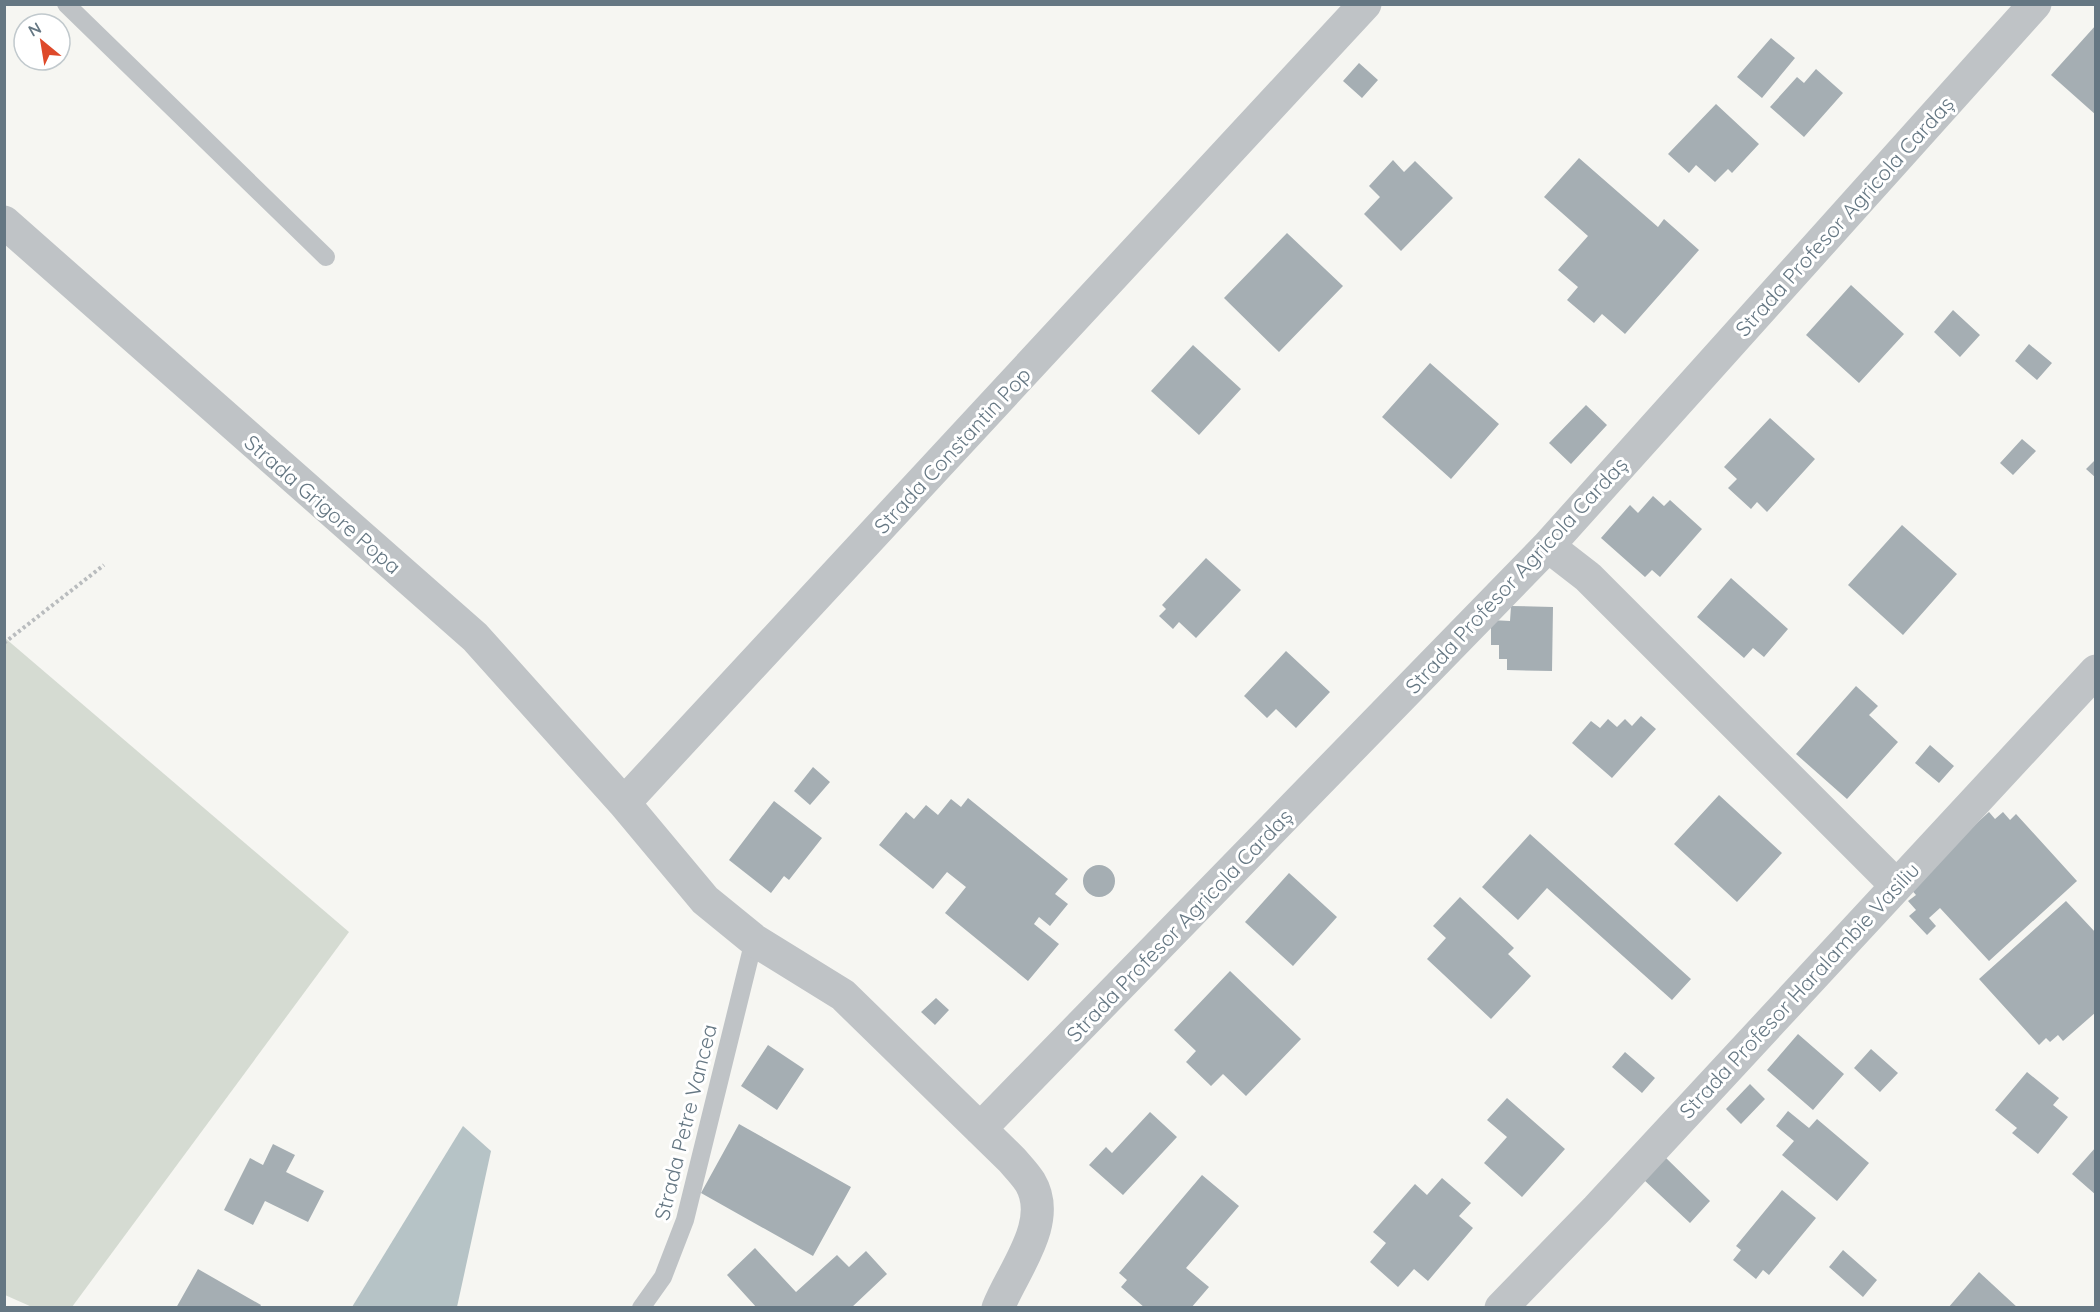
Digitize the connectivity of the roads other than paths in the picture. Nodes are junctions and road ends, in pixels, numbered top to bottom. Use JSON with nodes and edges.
{"nodes":[{"id":1,"x":66,"y":4,"type":"edge"},
{"id":2,"x":1365,"y":4,"type":"edge"},
{"id":3,"x":2035,"y":4,"type":"edge"},
{"id":4,"x":4,"y":222,"type":"edge"},
{"id":5,"x":326,"y":256,"type":"dead end"},
{"id":6,"x":1548,"y":546,"type":"junction"},
{"id":7,"x":2096,"y":671,"type":"edge"},
{"id":8,"x":624,"y":803,"type":"junction"},
{"id":9,"x":1896,"y":885,"type":"junction"},
{"id":10,"x":754,"y":940,"type":"junction"},
{"id":11,"x":980,"y":1128,"type":"junction"},
{"id":12,"x":641,"y":1308,"type":"edge"},
{"id":13,"x":998,"y":1308,"type":"edge"},
{"id":14,"x":1501,"y":1308,"type":"edge"}],
"edges":[{"from":1,"to":5,"type":"lane"},
{"from":2,"to":8,"type":"street","name":"Strada Constantin Pop"},
{"from":3,"to":6,"type":"street","name":"Strada Profesor Agricola Cardaș"},
{"from":4,"to":8,"type":"street","name":"Strada Grigore Popa"},
{"from":6,"to":9,"type":"street"},
{"from":6,"to":11,"type":"street","name":"Strada Profesor Agricola Cardaș"},
{"from":7,"to":9,"type":"street","name":"Strada Profesor Haralambie Vasiliu"},
{"from":8,"to":10,"type":"street"},
{"from":9,"to":14,"type":"street","name":"Strada Profesor Haralambie Vasiliu"},
{"from":10,"to":11,"type":"street"},
{"from":10,"to":12,"type":"lane","name":"Strada Petre Vancea"},
{"from":11,"to":13,"type":"street"}]}
